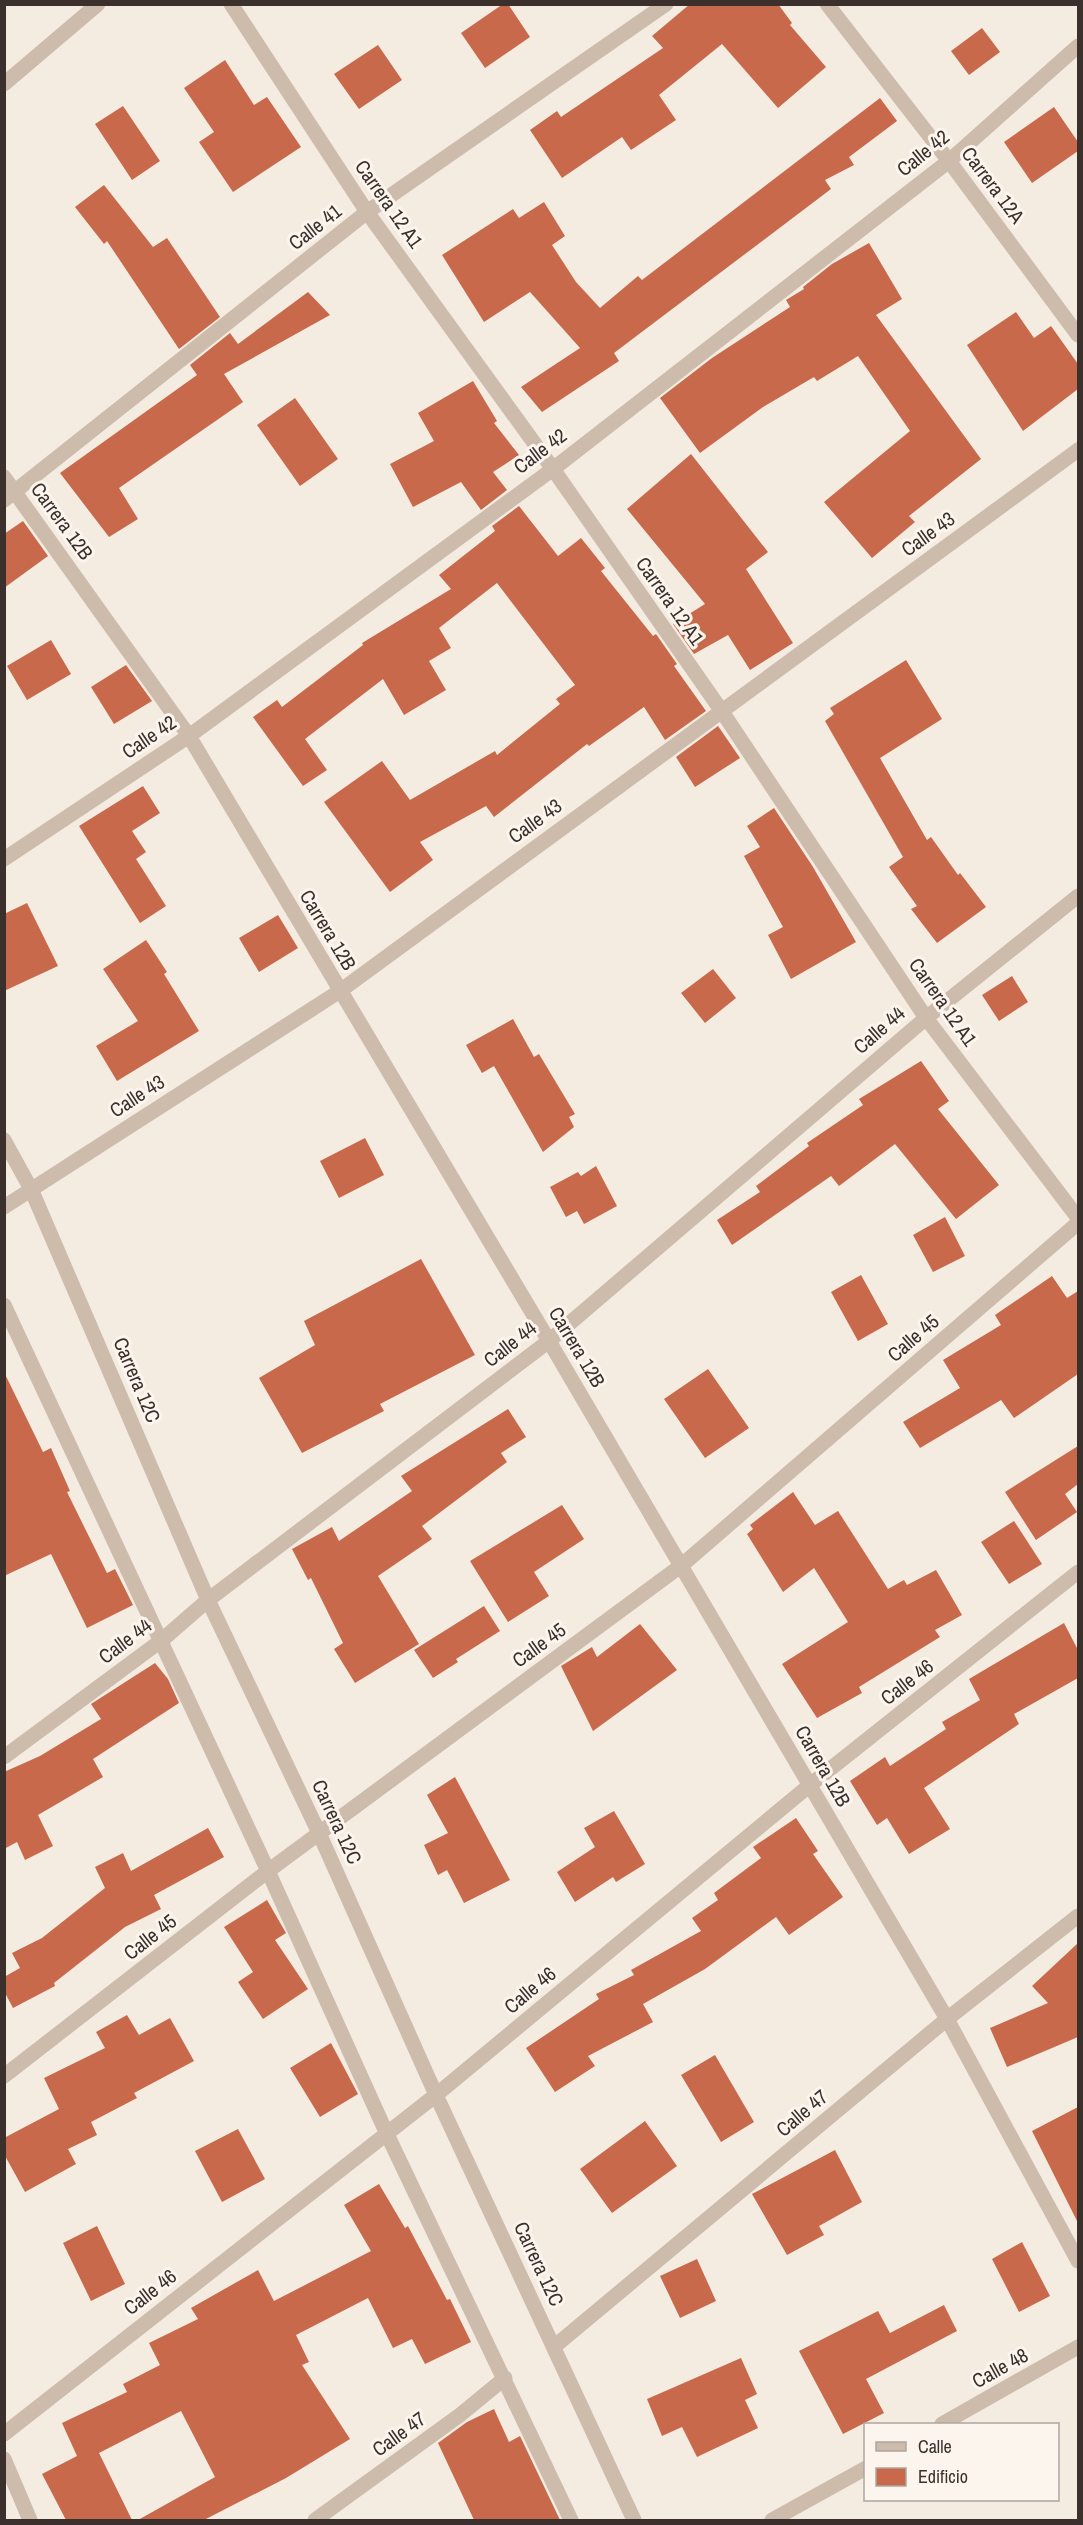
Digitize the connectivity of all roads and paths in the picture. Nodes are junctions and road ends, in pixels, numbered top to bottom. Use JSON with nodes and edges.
{"nodes":[{"id":1,"x":98,"y":4,"type":"edge"},
{"id":2,"x":231,"y":4,"type":"edge"},
{"id":3,"x":666,"y":4,"type":"edge"},
{"id":4,"x":827,"y":4,"type":"edge"},
{"id":5,"x":1078,"y":46,"type":"edge"},
{"id":6,"x":4,"y":84,"type":"edge"},
{"id":7,"x":949,"y":161,"type":"junction"},
{"id":8,"x":367,"y":212,"type":"junction"},
{"id":9,"x":1078,"y":335,"type":"edge"},
{"id":10,"x":1078,"y":450,"type":"edge"},
{"id":11,"x":553,"y":469,"type":"junction"},
{"id":12,"x":4,"y":477,"type":"edge"},
{"id":13,"x":10,"y":496,"type":"edge"},
{"id":14,"x":721,"y":710,"type":"junction"},
{"id":15,"x":189,"y":736,"type":"junction"},
{"id":16,"x":4,"y":859,"type":"edge"},
{"id":17,"x":1078,"y":896,"type":"edge"},
{"id":18,"x":340,"y":991,"type":"junction"},
{"id":19,"x":926,"y":1018,"type":"junction"},
{"id":20,"x":4,"y":1140,"type":"edge"},
{"id":21,"x":31,"y":1189,"type":"junction"},
{"id":22,"x":4,"y":1207,"type":"edge"},
{"id":23,"x":1078,"y":1220,"type":"edge"},
{"id":24,"x":4,"y":1305,"type":"edge"},
{"id":25,"x":549,"y":1341,"type":"junction"},
{"id":26,"x":682,"y":1565,"type":"junction"},
{"id":27,"x":1078,"y":1572,"type":"edge"},
{"id":28,"x":208,"y":1600,"type":"junction"},
{"id":29,"x":162,"y":1640,"type":"junction"},
{"id":30,"x":4,"y":1757,"type":"edge"},
{"id":31,"x":810,"y":1785,"type":"junction"},
{"id":32,"x":319,"y":1833,"type":"junction"},
{"id":33,"x":268,"y":1871,"type":"junction"},
{"id":34,"x":1078,"y":1916,"type":"edge"},
{"id":35,"x":947,"y":2019,"type":"junction"},
{"id":36,"x":4,"y":2076,"type":"edge"},
{"id":37,"x":435,"y":2096,"type":"junction"},
{"id":38,"x":386,"y":2132,"type":"junction"},
{"id":39,"x":1078,"y":2261,"type":"edge"},
{"id":40,"x":555,"y":2346,"type":"junction"},
{"id":41,"x":1078,"y":2348,"type":"edge"},
{"id":42,"x":505,"y":2378,"type":"junction"},
{"id":43,"x":944,"y":2423,"type":"edge"},
{"id":44,"x":4,"y":2434,"type":"edge"},
{"id":45,"x":4,"y":2459,"type":"edge"},
{"id":46,"x":864,"y":2469,"type":"edge"},
{"id":47,"x":30,"y":2520,"type":"edge"},
{"id":48,"x":315,"y":2520,"type":"edge"},
{"id":49,"x":571,"y":2520,"type":"edge"},
{"id":50,"x":634,"y":2520,"type":"edge"},
{"id":51,"x":772,"y":2520,"type":"edge"}],
"edges":[{"from":1,"to":6,"type":"street"},
{"from":2,"to":8,"type":"street","name":"Carrera 12 A1"},
{"from":3,"to":8,"type":"street","name":"Calle 41"},
{"from":4,"to":7,"type":"street","name":"Carrera 12A"},
{"from":5,"to":7,"type":"street","name":"Calle 42"},
{"from":7,"to":9,"type":"street","name":"Carrera 12A"},
{"from":7,"to":11,"type":"street","name":"Calle 42"},
{"from":8,"to":11,"type":"street","name":"Carrera 12 A1"},
{"from":8,"to":13,"type":"street","name":"Calle 41"},
{"from":10,"to":14,"type":"street","name":"Calle 43"},
{"from":11,"to":14,"type":"street","name":"Carrera 12 A1"},
{"from":11,"to":15,"type":"street","name":"Calle 42"},
{"from":12,"to":13,"type":"street","name":"Carrera 12B"},
{"from":13,"to":15,"type":"street","name":"Carrera 12B"},
{"from":14,"to":18,"type":"street","name":"Calle 43"},
{"from":14,"to":19,"type":"street","name":"Carrera 12 A1"},
{"from":15,"to":16,"type":"street","name":"Calle 42"},
{"from":15,"to":18,"type":"street","name":"Carrera 12B"},
{"from":17,"to":19,"type":"street","name":"Calle 44"},
{"from":18,"to":21,"type":"street","name":"Calle 43"},
{"from":18,"to":25,"type":"street","name":"Carrera 12B"},
{"from":19,"to":23,"type":"street","name":"Carrera 12 A1"},
{"from":19,"to":25,"type":"street","name":"Calle 44"},
{"from":20,"to":21,"type":"street","name":"Carrera 12C"},
{"from":21,"to":22,"type":"street","name":"Calle 43"},
{"from":21,"to":28,"type":"street","name":"Carrera 12C"},
{"from":23,"to":26,"type":"street","name":"Calle 45"},
{"from":24,"to":29,"type":"street"},
{"from":25,"to":26,"type":"street","name":"Carrera 12B"},
{"from":25,"to":28,"type":"street","name":"Calle 44"},
{"from":26,"to":31,"type":"street","name":"Carrera 12B"},
{"from":26,"to":32,"type":"street","name":"Calle 45"},
{"from":27,"to":31,"type":"street","name":"Calle 46"},
{"from":28,"to":29,"type":"street","name":"Calle 44"},
{"from":28,"to":32,"type":"street","name":"Carrera 12C"},
{"from":29,"to":30,"type":"street","name":"Calle 44"},
{"from":29,"to":33,"type":"street"},
{"from":31,"to":35,"type":"street","name":"Carrera 12B"},
{"from":31,"to":37,"type":"street","name":"Calle 46"},
{"from":32,"to":33,"type":"street","name":"Calle 45"},
{"from":32,"to":37,"type":"street","name":"Carrera 12C"},
{"from":33,"to":36,"type":"street","name":"Calle 45"},
{"from":33,"to":38,"type":"street"},
{"from":34,"to":35,"type":"street","name":"Calle 47"},
{"from":35,"to":39,"type":"street","name":"Carrera 12B"},
{"from":35,"to":40,"type":"street","name":"Calle 47"},
{"from":37,"to":38,"type":"street","name":"Calle 46"},
{"from":37,"to":40,"type":"street","name":"Carrera 12C"},
{"from":38,"to":42,"type":"street"},
{"from":38,"to":44,"type":"street","name":"Calle 46"},
{"from":40,"to":50,"type":"street","name":"Carrera 12C"},
{"from":41,"to":43,"type":"street","name":"Calle 48"},
{"from":42,"to":48,"type":"street","name":"Calle 47"},
{"from":42,"to":49,"type":"street"},
{"from":45,"to":47,"type":"street"},
{"from":46,"to":51,"type":"street"}]}
